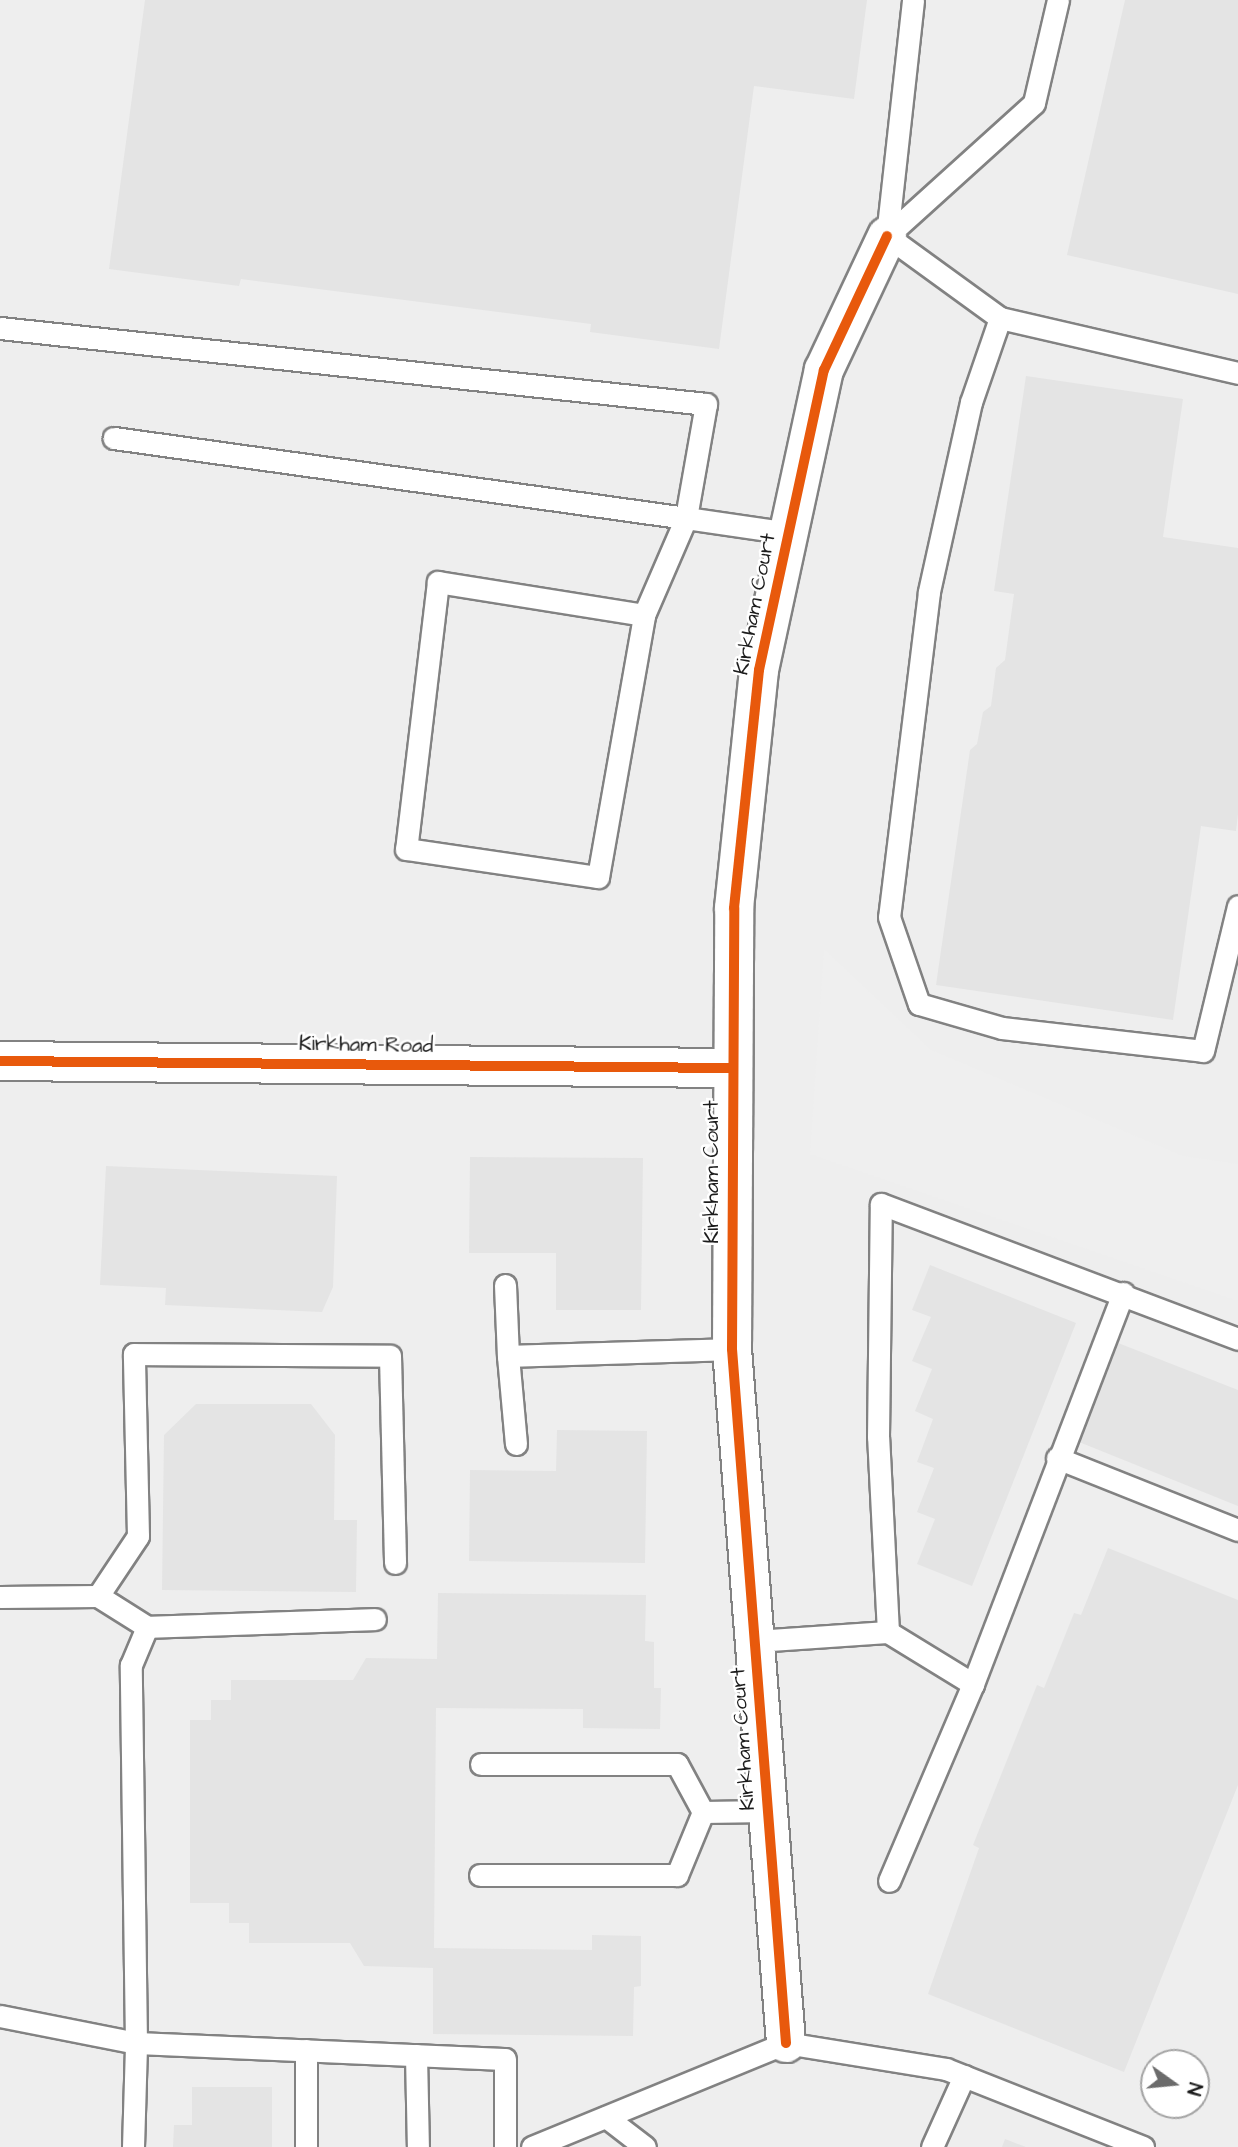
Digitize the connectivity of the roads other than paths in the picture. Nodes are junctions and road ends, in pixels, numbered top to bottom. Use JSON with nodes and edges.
{"nodes":[{"id":1,"x":913,"y":0,"type":"edge"},
{"id":2,"x":1058,"y":0,"type":"edge"},
{"id":3,"x":887,"y":236,"type":"junction"},
{"id":4,"x":1000,"y":318,"type":"junction"},
{"id":5,"x":0,"y":328,"type":"edge"},
{"id":6,"x":1238,"y":373,"type":"edge"},
{"id":7,"x":114,"y":438,"type":"dead end"},
{"id":8,"x":686,"y":518,"type":"junction"},
{"id":9,"x":789,"y":533,"type":"junction"},
{"id":10,"x":644,"y":615,"type":"junction"},
{"id":11,"x":1238,"y":906,"type":"edge"},
{"id":12,"x":0,"y":1061,"type":"edge"},
{"id":13,"x":731,"y":1068,"type":"junction"},
{"id":14,"x":505,"y":1284,"type":"dead end"},
{"id":15,"x":1123,"y":1293,"type":"junction"},
{"id":16,"x":1238,"y":1339,"type":"edge"},
{"id":17,"x":732,"y":1349,"type":"junction"},
{"id":18,"x":508,"y":1356,"type":"junction"},
{"id":19,"x":516,"y":1444,"type":"dead end"},
{"id":20,"x":1057,"y":1458,"type":"junction"},
{"id":21,"x":1238,"y":1530,"type":"edge"},
{"id":22,"x":395,"y":1563,"type":"dead end"},
{"id":23,"x":97,"y":1596,"type":"junction"},
{"id":24,"x":0,"y":1597,"type":"edge"},
{"id":25,"x":375,"y":1619,"type":"dead end"},
{"id":26,"x":147,"y":1627,"type":"junction"},
{"id":27,"x":888,"y":1632,"type":"junction"},
{"id":28,"x":755,"y":1641,"type":"junction"},
{"id":29,"x":973,"y":1684,"type":"junction"},
{"id":30,"x":481,"y":1764,"type":"dead end"},
{"id":31,"x":768,"y":1811,"type":"junction"},
{"id":32,"x":703,"y":1812,"type":"junction"},
{"id":33,"x":480,"y":1875,"type":"dead end"},
{"id":34,"x":889,"y":1881,"type":"dead end"},
{"id":35,"x":0,"y":2015,"type":"edge"},
{"id":36,"x":136,"y":2043,"type":"junction"},
{"id":37,"x":786,"y":2043,"type":"junction"},
{"id":38,"x":306,"y":2050,"type":"junction"},
{"id":39,"x":416,"y":2055,"type":"junction"},
{"id":40,"x":964,"y":2076,"type":"junction"},
{"id":41,"x":606,"y":2117,"type":"junction"},
{"id":42,"x":133,"y":2147,"type":"edge"},
{"id":43,"x":306,"y":2147,"type":"edge"},
{"id":44,"x":418,"y":2147,"type":"edge"},
{"id":45,"x":505,"y":2147,"type":"edge"},
{"id":46,"x":532,"y":2147,"type":"edge"},
{"id":47,"x":645,"y":2147,"type":"edge"},
{"id":48,"x":932,"y":2147,"type":"edge"},
{"id":49,"x":1143,"y":2147,"type":"edge"}],
"edges":[{"from":1,"to":3,"type":"lane"},
{"from":2,"to":3,"type":"lane"},
{"from":3,"to":4,"type":"lane"},
{"from":3,"to":9,"type":"street","name":"Kirkham Court"},
{"from":4,"to":6,"type":"lane"},
{"from":4,"to":11,"type":"lane"},
{"from":5,"to":8,"type":"lane"},
{"from":7,"to":8,"type":"lane"},
{"from":8,"to":9,"type":"lane"},
{"from":8,"to":10,"type":"lane"},
{"from":9,"to":13,"type":"street","name":"Kirkham Court"},
{"from":10,"to":10,"type":"lane"},
{"from":12,"to":13,"type":"street","name":"Kirkham Road"},
{"from":13,"to":17,"type":"street","name":"Kirkham Court"},
{"from":14,"to":18,"type":"lane"},
{"from":15,"to":16,"type":"lane"},
{"from":15,"to":20,"type":"lane"},
{"from":15,"to":27,"type":"lane"},
{"from":17,"to":18,"type":"lane"},
{"from":17,"to":28,"type":"street","name":"Kirkham Court"},
{"from":18,"to":19,"type":"lane"},
{"from":20,"to":21,"type":"lane"},
{"from":20,"to":29,"type":"lane"},
{"from":22,"to":23,"type":"lane"},
{"from":23,"to":24,"type":"lane"},
{"from":23,"to":26,"type":"lane"},
{"from":25,"to":26,"type":"lane"},
{"from":26,"to":36,"type":"lane"},
{"from":27,"to":28,"type":"lane"},
{"from":27,"to":29,"type":"lane"},
{"from":28,"to":31,"type":"street","name":"Kirkham Court"},
{"from":29,"to":34,"type":"lane"},
{"from":30,"to":32,"type":"lane"},
{"from":31,"to":32,"type":"lane"},
{"from":31,"to":37,"type":"street","name":"Kirkham Court"},
{"from":32,"to":33,"type":"lane"},
{"from":35,"to":36,"type":"lane"},
{"from":36,"to":38,"type":"lane"},
{"from":36,"to":42,"type":"lane"},
{"from":37,"to":40,"type":"lane"},
{"from":37,"to":41,"type":"lane"},
{"from":38,"to":39,"type":"lane"},
{"from":38,"to":43,"type":"lane"},
{"from":39,"to":44,"type":"lane"},
{"from":39,"to":45,"type":"lane"},
{"from":40,"to":48,"type":"lane"},
{"from":40,"to":49,"type":"lane"},
{"from":41,"to":46,"type":"lane"},
{"from":41,"to":47,"type":"lane"}]}
